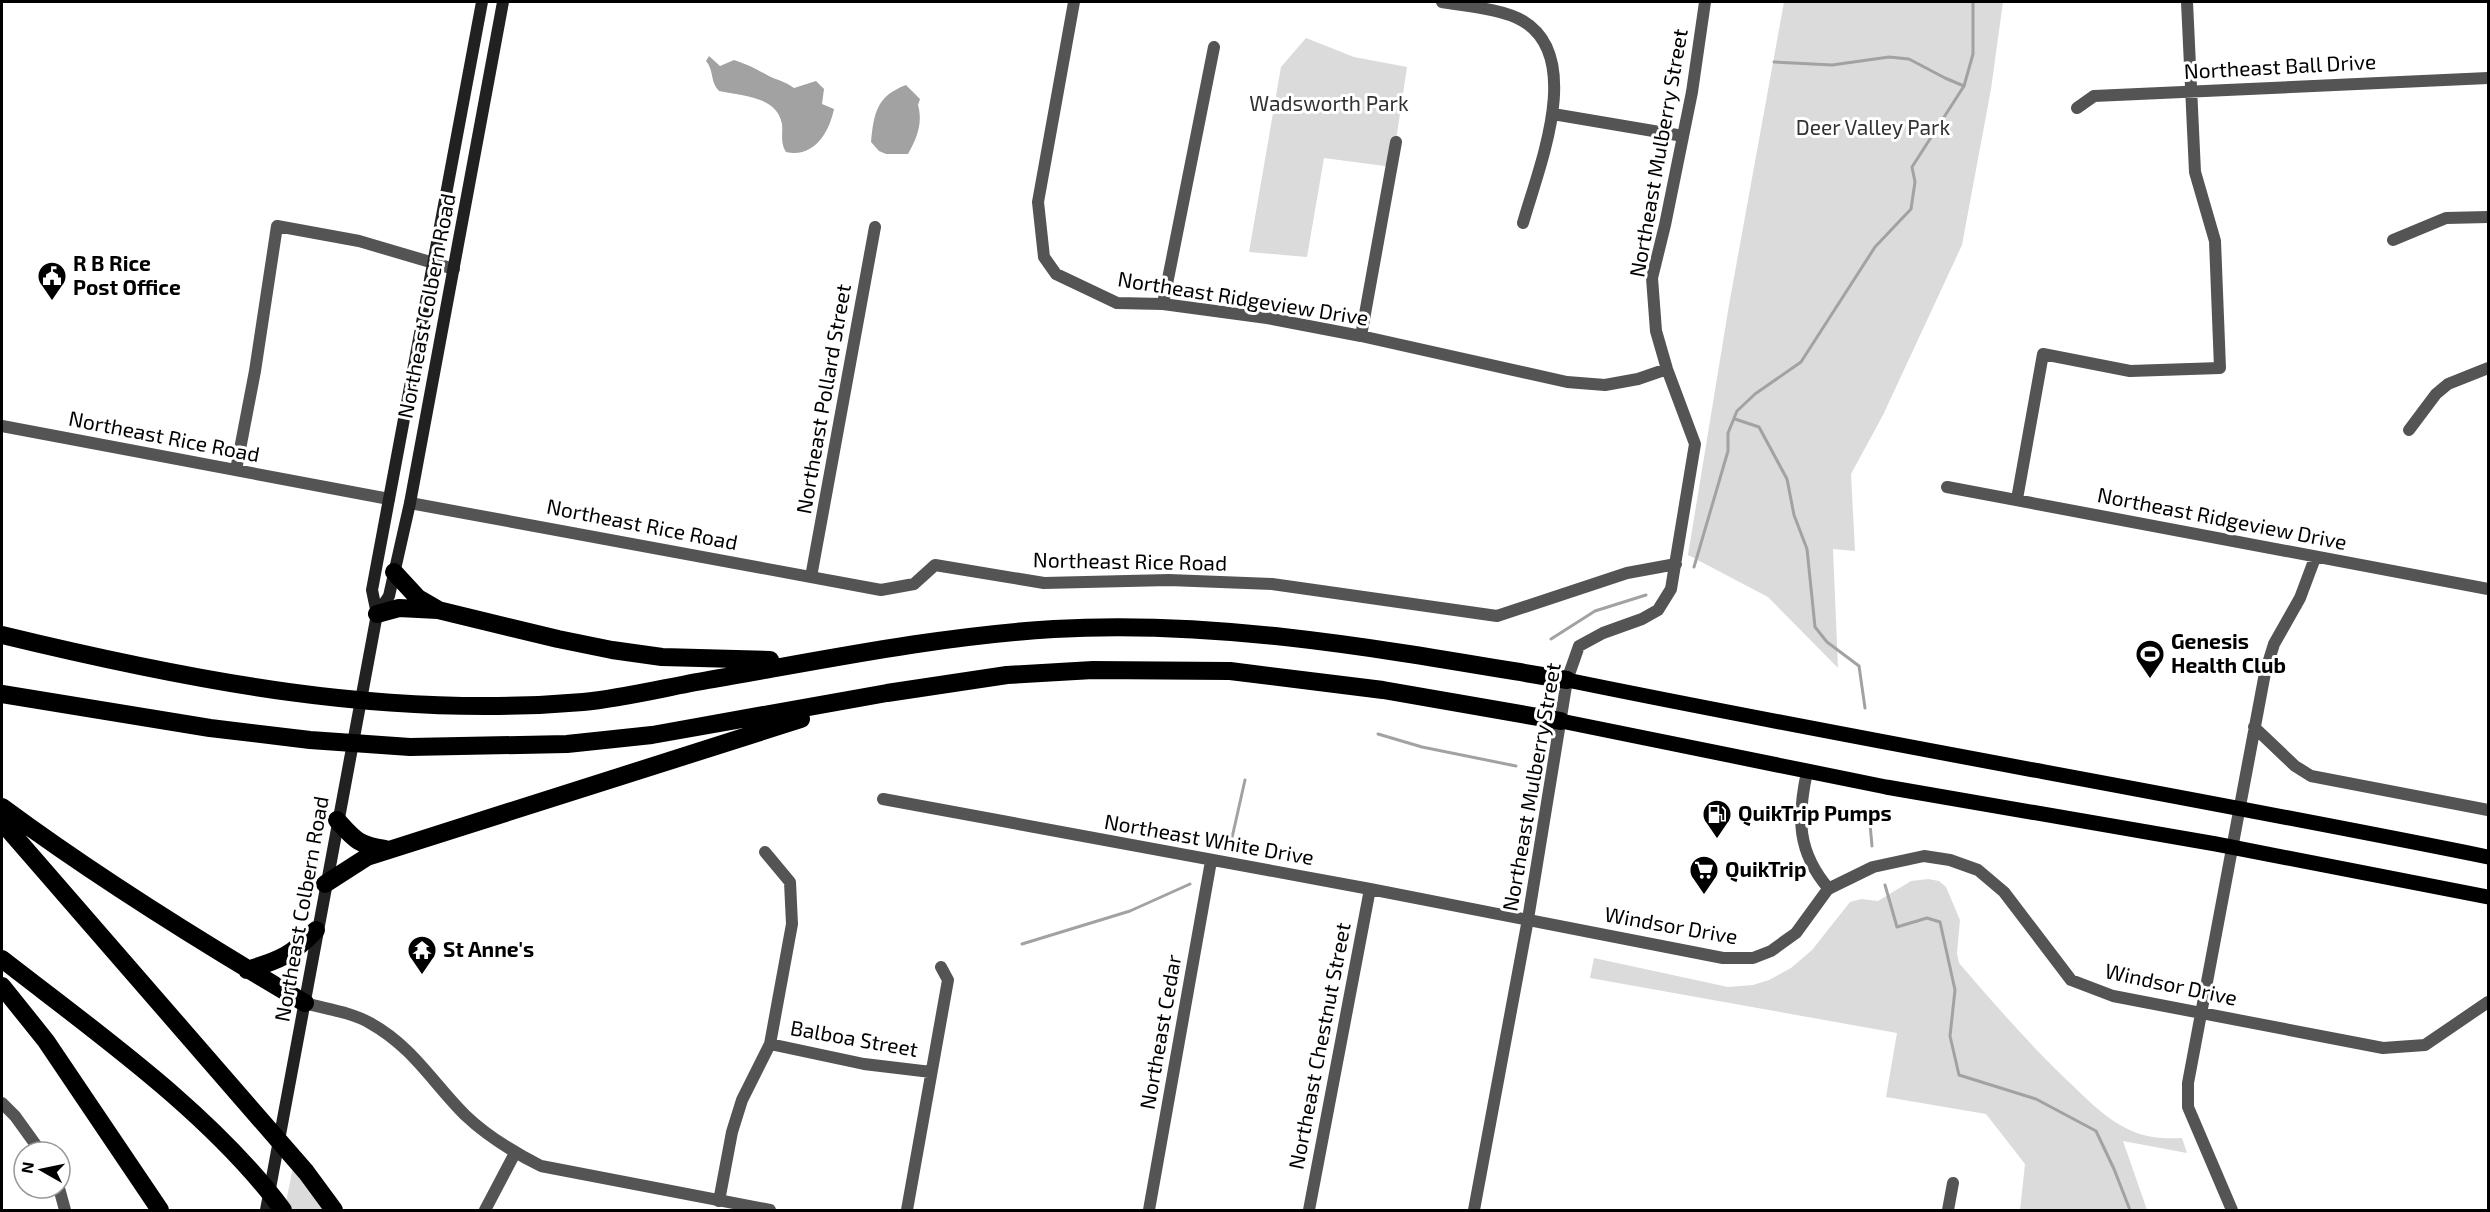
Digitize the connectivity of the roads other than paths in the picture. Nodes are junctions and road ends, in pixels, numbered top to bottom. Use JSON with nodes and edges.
{"nodes":[{"id":1,"x":482,"y":2,"type":"edge"},
{"id":2,"x":503,"y":2,"type":"edge"},
{"id":3,"x":1074,"y":2,"type":"edge"},
{"id":4,"x":1442,"y":2,"type":"edge"},
{"id":5,"x":1704,"y":2,"type":"edge"},
{"id":6,"x":2187,"y":2,"type":"edge"},
{"id":7,"x":1214,"y":47,"type":"dead end"},
{"id":8,"x":2488,"y":78,"type":"edge"},
{"id":9,"x":2190,"y":91,"type":"junction"},
{"id":10,"x":2077,"y":108,"type":"dead end"},
{"id":11,"x":1553,"y":114,"type":"junction"},
{"id":12,"x":1683,"y":136,"type":"junction"},
{"id":13,"x":1396,"y":142,"type":"dead end"},
{"id":14,"x":2488,"y":217,"type":"edge"},
{"id":15,"x":1523,"y":223,"type":"dead end"},
{"id":16,"x":875,"y":227,"type":"dead end"},
{"id":17,"x":2393,"y":240,"type":"dead end"},
{"id":18,"x":433,"y":262,"type":"junction"},
{"id":19,"x":454,"y":268,"type":"junction"},
{"id":20,"x":1163,"y":304,"type":"junction"},
{"id":21,"x":1361,"y":336,"type":"junction"},
{"id":22,"x":2488,"y":368,"type":"edge"},
{"id":23,"x":1667,"y":369,"type":"junction"},
{"id":24,"x":2,"y":426,"type":"edge"},
{"id":25,"x":2409,"y":430,"type":"dead end"},
{"id":26,"x":236,"y":470,"type":"junction"},
{"id":27,"x":394,"y":473,"type":"junction"},
{"id":28,"x":1947,"y":487,"type":"dead end"},
{"id":29,"x":389,"y":499,"type":"junction"},
{"id":30,"x":2017,"y":499,"type":"junction"},
{"id":31,"x":410,"y":503,"type":"junction"},
{"id":32,"x":2314,"y":558,"type":"junction"},
{"id":33,"x":1676,"y":564,"type":"junction"},
{"id":34,"x":394,"y":572,"type":"junction"},
{"id":35,"x":811,"y":577,"type":"junction"},
{"id":36,"x":2488,"y":589,"type":"edge"},
{"id":37,"x":438,"y":610,"type":"junction"},
{"id":38,"x":377,"y":614,"type":"junction"},
{"id":39,"x":2,"y":635,"type":"edge"},
{"id":40,"x":829,"y":659,"type":"junction"},
{"id":41,"x":1567,"y":680,"type":"junction"},
{"id":42,"x":888,"y":693,"type":"junction"},
{"id":43,"x":2,"y":694,"type":"edge"},
{"id":44,"x":1561,"y":721,"type":"junction"},
{"id":45,"x":2254,"y":727,"type":"junction"},
{"id":46,"x":1807,"y":772,"type":"junction"},
{"id":47,"x":883,"y":799,"type":"dead end"},
{"id":48,"x":2,"y":807,"type":"edge"},
{"id":49,"x":2239,"y":807,"type":"junction"},
{"id":50,"x":2488,"y":810,"type":"edge"},
{"id":51,"x":337,"y":820,"type":"junction"},
{"id":52,"x":2,"y":822,"type":"edge"},
{"id":53,"x":2231,"y":847,"type":"junction"},
{"id":54,"x":390,"y":849,"type":"junction"},
{"id":55,"x":765,"y":852,"type":"dead end"},
{"id":56,"x":2488,"y":857,"type":"edge"},
{"id":57,"x":1211,"y":861,"type":"junction"},
{"id":58,"x":325,"y":884,"type":"junction"},
{"id":59,"x":1370,"y":889,"type":"junction"},
{"id":60,"x":1829,"y":889,"type":"junction"},
{"id":61,"x":2488,"y":897,"type":"edge"},
{"id":62,"x":1528,"y":919,"type":"junction"},
{"id":63,"x":316,"y":930,"type":"junction"},
{"id":64,"x":2,"y":959,"type":"edge"},
{"id":65,"x":940,"y":967,"type":"dead end"},
{"id":66,"x":248,"y":970,"type":"junction"},
{"id":67,"x":2,"y":986,"type":"edge"},
{"id":68,"x":2488,"y":1002,"type":"edge"},
{"id":69,"x":304,"y":1003,"type":"junction"},
{"id":70,"x":2201,"y":1013,"type":"junction"},
{"id":71,"x":770,"y":1044,"type":"junction"},
{"id":72,"x":931,"y":1072,"type":"junction"},
{"id":73,"x":2,"y":1103,"type":"edge"},
{"id":74,"x":32,"y":1140,"type":"edge"},
{"id":75,"x":515,"y":1153,"type":"junction"},
{"id":76,"x":1953,"y":1183,"type":"dead end"},
{"id":77,"x":719,"y":1201,"type":"junction"},
{"id":78,"x":160,"y":1210,"type":"edge"},
{"id":79,"x":266,"y":1210,"type":"edge"},
{"id":80,"x":283,"y":1210,"type":"edge"},
{"id":81,"x":334,"y":1210,"type":"edge"},
{"id":82,"x":485,"y":1210,"type":"edge"},
{"id":83,"x":770,"y":1210,"type":"edge"},
{"id":84,"x":907,"y":1210,"type":"edge"},
{"id":85,"x":1149,"y":1210,"type":"edge"},
{"id":86,"x":1309,"y":1210,"type":"edge"},
{"id":87,"x":1474,"y":1210,"type":"edge"},
{"id":88,"x":1948,"y":1210,"type":"edge"},
{"id":89,"x":2232,"y":1210,"type":"edge"}],
"edges":[{"from":1,"to":18,"type":"main road","name":"Northeast Colbern Road"},
{"from":2,"to":19,"type":"main road","name":"Northeast Colbern Road"},
{"from":3,"to":20,"type":"street","name":"Northeast Ridgeview Drive"},
{"from":4,"to":11,"type":"street"},
{"from":5,"to":12,"type":"street","name":"Northeast Mulberry Street"},
{"from":6,"to":9,"type":"street"},
{"from":7,"to":20,"type":"street"},
{"from":8,"to":9,"type":"street","name":"Northeast Ball Drive"},
{"from":9,"to":10,"type":"street","name":"Northeast Ball Drive"},
{"from":9,"to":30,"type":"street"},
{"from":11,"to":12,"type":"street"},
{"from":11,"to":15,"type":"street"},
{"from":12,"to":23,"type":"street","name":"Northeast Mulberry Street"},
{"from":13,"to":21,"type":"street"},
{"from":14,"to":17,"type":"street"},
{"from":16,"to":35,"type":"street","name":"Northeast Pollard Street"},
{"from":18,"to":19,"type":"street"},
{"from":18,"to":26,"type":"street"},
{"from":18,"to":27,"type":"main road","name":"Northeast Colbern Road"},
{"from":19,"to":31,"type":"main road","name":"Northeast Colbern Road"},
{"from":20,"to":21,"type":"street","name":"Northeast Ridgeview Drive"},
{"from":21,"to":23,"type":"street","name":"Northeast Ridgeview Drive"},
{"from":22,"to":25,"type":"street"},
{"from":23,"to":33,"type":"street","name":"Northeast Mulberry Street"},
{"from":24,"to":26,"type":"street","name":"Northeast Rice Road"},
{"from":26,"to":29,"type":"street","name":"Northeast Rice Road"},
{"from":27,"to":29,"type":"main road","name":"Northeast Colbern Road"},
{"from":27,"to":31,"type":"main road"},
{"from":28,"to":30,"type":"street","name":"Northeast Ridgeview Drive"},
{"from":29,"to":38,"type":"main road","name":"Northeast Colbern Road"},
{"from":30,"to":32,"type":"street","name":"Northeast Ridgeview Drive"},
{"from":31,"to":34,"type":"main road","name":"Northeast Colbern Road"},
{"from":31,"to":35,"type":"street","name":"Northeast Rice Road"},
{"from":32,"to":36,"type":"street","name":"Northeast Ridgeview Drive"},
{"from":32,"to":45,"type":"street"},
{"from":33,"to":35,"type":"street","name":"Northeast Rice Road"},
{"from":33,"to":41,"type":"street","name":"Northeast Mulberry Street"},
{"from":34,"to":37,"type":"highway"},
{"from":34,"to":38,"type":"main road","name":"Northeast Colbern Road"},
{"from":37,"to":38,"type":"highway"},
{"from":37,"to":40,"type":"highway"},
{"from":38,"to":51,"type":"main road","name":"Northeast Colbern Road"},
{"from":39,"to":40,"type":"highway"},
{"from":40,"to":41,"type":"highway"},
{"from":41,"to":44,"type":"street","name":"Northeast Mulberry Street"},
{"from":41,"to":49,"type":"main road"},
{"from":42,"to":43,"type":"highway"},
{"from":42,"to":44,"type":"highway"},
{"from":42,"to":54,"type":"highway"},
{"from":44,"to":46,"type":"main road"},
{"from":44,"to":62,"type":"street","name":"Northeast Mulberry Street"},
{"from":45,"to":49,"type":"street"},
{"from":45,"to":50,"type":"street"},
{"from":46,"to":53,"type":"main road"},
{"from":46,"to":60,"type":"street"},
{"from":47,"to":57,"type":"street","name":"Northeast White Drive"},
{"from":48,"to":66,"type":"highway"},
{"from":49,"to":53,"type":"street"},
{"from":49,"to":56,"type":"main road"},
{"from":51,"to":54,"type":"highway"},
{"from":51,"to":58,"type":"main road","name":"Northeast Colbern Road"},
{"from":52,"to":81,"type":"highway"},
{"from":53,"to":61,"type":"main road"},
{"from":53,"to":70,"type":"street"},
{"from":54,"to":58,"type":"highway"},
{"from":55,"to":71,"type":"street"},
{"from":57,"to":59,"type":"street","name":"Northeast White Drive"},
{"from":57,"to":85,"type":"street","name":"Northeast Cedar"},
{"from":58,"to":63,"type":"main road","name":"Northeast Colbern Road"},
{"from":59,"to":62,"type":"street","name":"Northeast White Drive"},
{"from":59,"to":86,"type":"street","name":"Northeast Chestnut Street"},
{"from":60,"to":62,"type":"street","name":"Windsor Drive"},
{"from":60,"to":70,"type":"street","name":"Windsor Drive"},
{"from":62,"to":87,"type":"street","name":"Northeast Mulberry Street"},
{"from":63,"to":66,"type":"highway"},
{"from":63,"to":69,"type":"main road","name":"Northeast Colbern Road"},
{"from":64,"to":80,"type":"highway"},
{"from":65,"to":72,"type":"street"},
{"from":66,"to":69,"type":"highway"},
{"from":67,"to":78,"type":"highway"},
{"from":68,"to":70,"type":"street","name":"Windsor Drive"},
{"from":69,"to":75,"type":"street"},
{"from":69,"to":79,"type":"main road","name":"Northeast Colbern Road"},
{"from":70,"to":89,"type":"street"},
{"from":71,"to":72,"type":"street","name":"Balboa Street"},
{"from":71,"to":77,"type":"street"},
{"from":72,"to":84,"type":"street"},
{"from":73,"to":74,"type":"street"},
{"from":75,"to":77,"type":"street"},
{"from":75,"to":82,"type":"street"},
{"from":76,"to":88,"type":"street"},
{"from":77,"to":83,"type":"street"}]}
